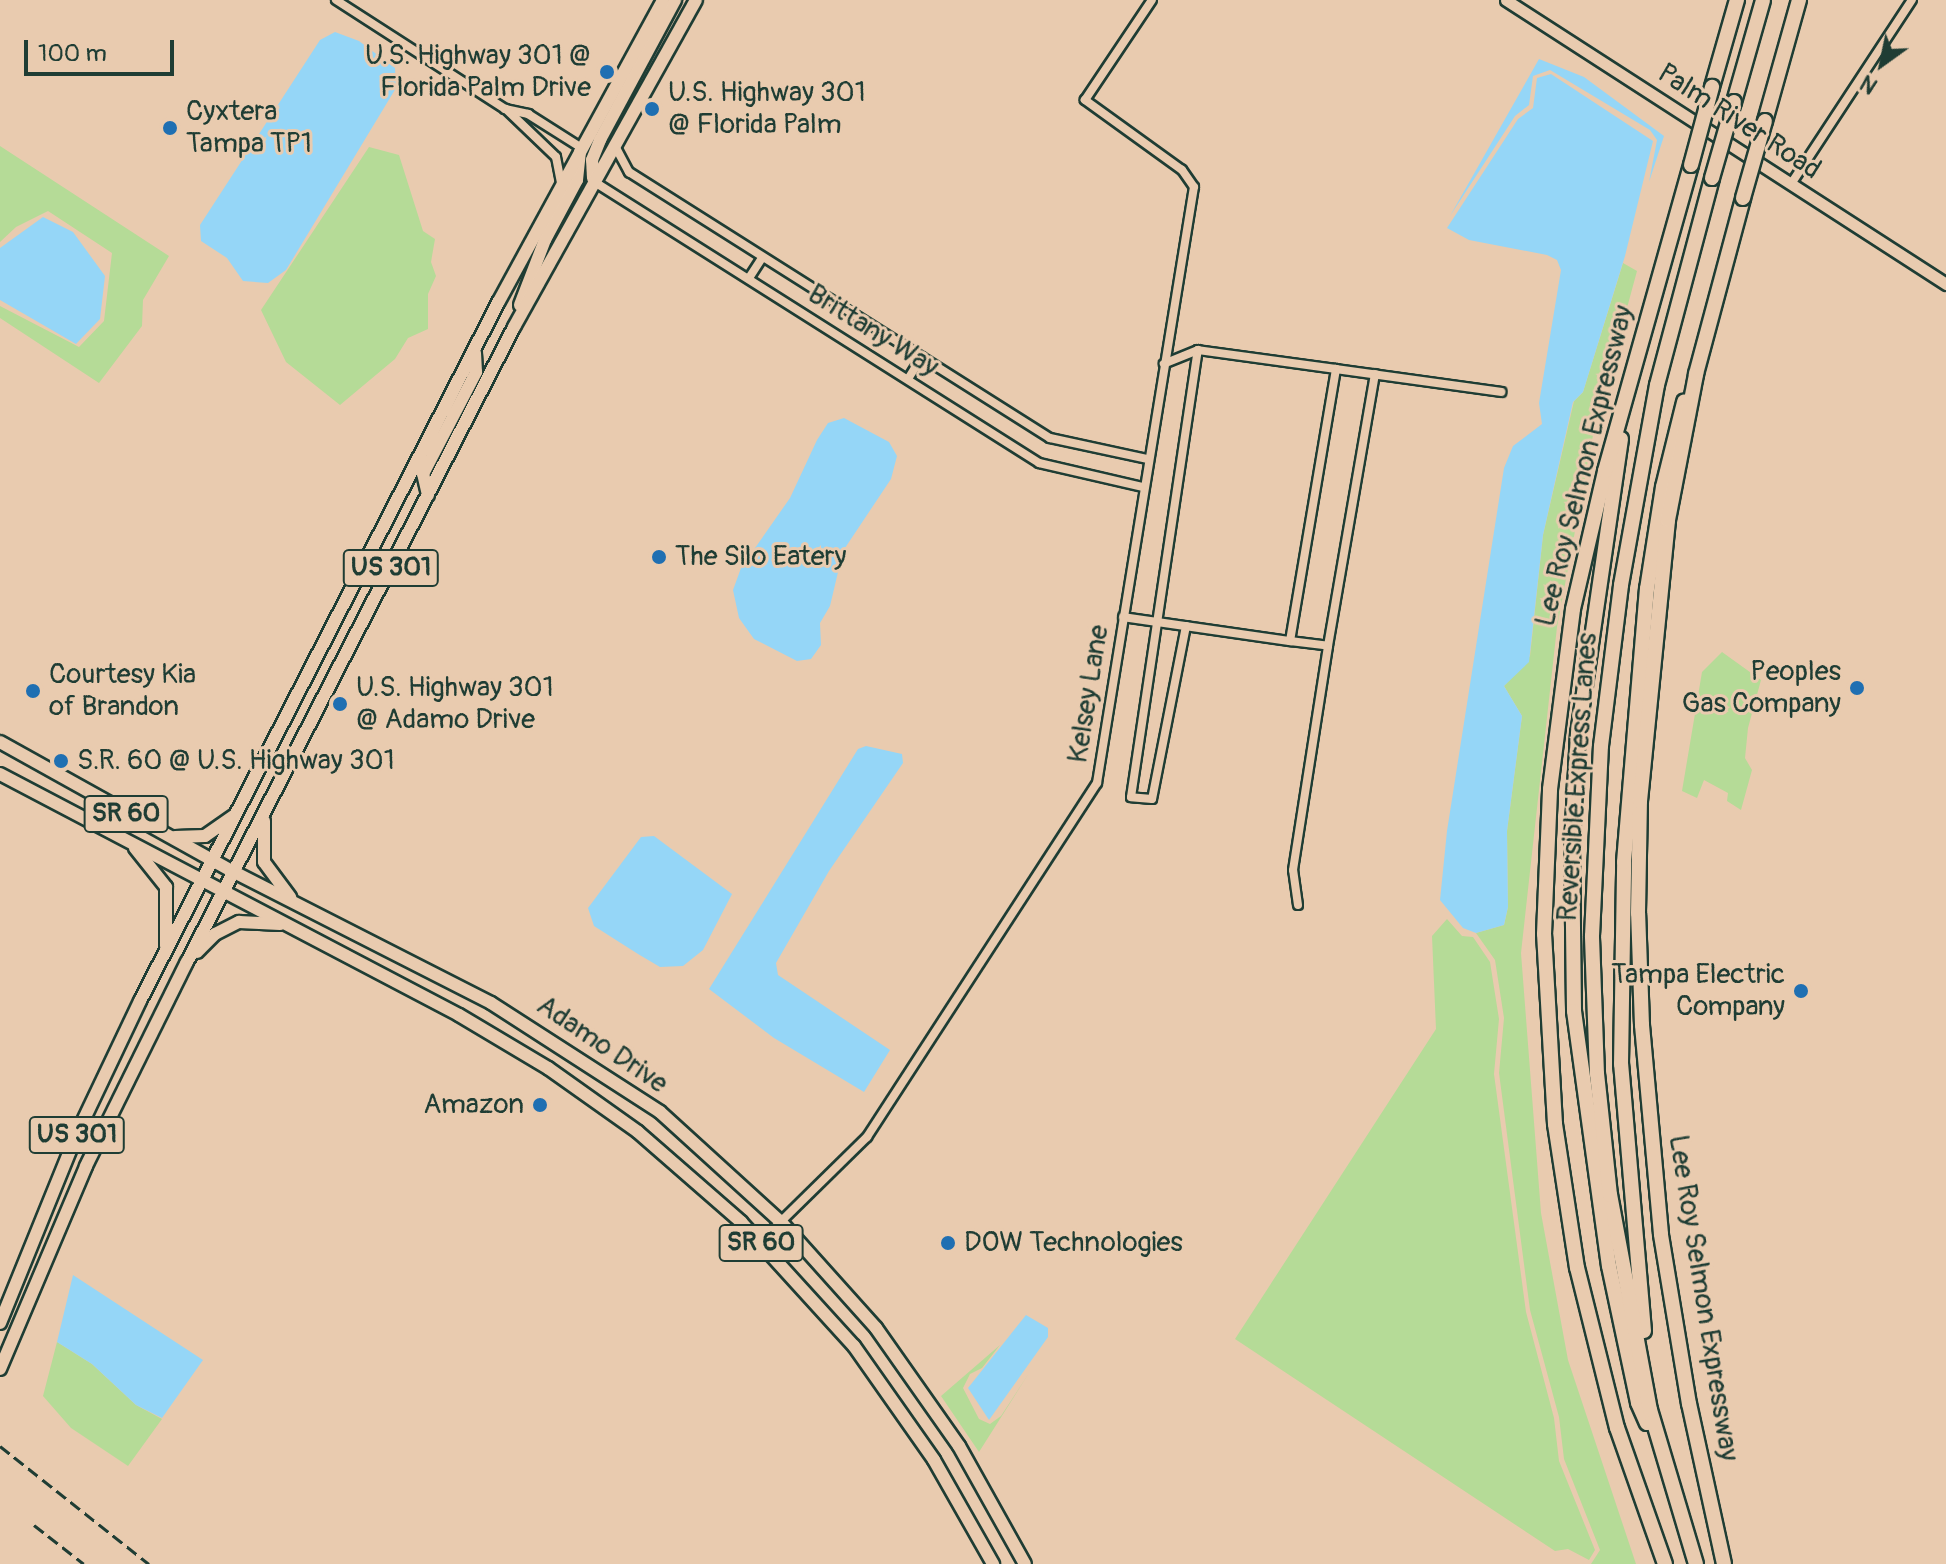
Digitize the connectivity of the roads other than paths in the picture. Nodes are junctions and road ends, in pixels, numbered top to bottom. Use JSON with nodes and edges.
{"nodes":[{"id":1,"x":336,"y":0,"type":"edge"},
{"id":2,"x":663,"y":0,"type":"edge"},
{"id":3,"x":675,"y":0,"type":"edge"},
{"id":4,"x":694,"y":0,"type":"edge"},
{"id":5,"x":1152,"y":0,"type":"edge"},
{"id":6,"x":1506,"y":0,"type":"edge"},
{"id":7,"x":1737,"y":0,"type":"edge"},
{"id":8,"x":1763,"y":0,"type":"edge"},
{"id":9,"x":1799,"y":0,"type":"edge"},
{"id":10,"x":1912,"y":0,"type":"edge"},
{"id":11,"x":505,"y":109,"type":"junction"},
{"id":12,"x":614,"y":143,"type":"junction"},
{"id":13,"x":580,"y":147,"type":"junction"},
{"id":14,"x":593,"y":181,"type":"junction"},
{"id":15,"x":561,"y":183,"type":"junction"},
{"id":16,"x":1791,"y":184,"type":"junction"},
{"id":17,"x":762,"y":258,"type":"junction"},
{"id":18,"x":749,"y":278,"type":"junction"},
{"id":19,"x":1946,"y":284,"type":"edge"},
{"id":20,"x":514,"y":327,"type":"junction"},
{"id":21,"x":475,"y":350,"type":"junction"},
{"id":22,"x":1198,"y":350,"type":"junction"},
{"id":23,"x":922,"y":357,"type":"junction"},
{"id":24,"x":1164,"y":364,"type":"junction"},
{"id":25,"x":1336,"y":369,"type":"junction"},
{"id":26,"x":1375,"y":374,"type":"junction"},
{"id":27,"x":1696,"y":374,"type":"junction"},
{"id":28,"x":908,"y":379,"type":"junction"},
{"id":29,"x":1501,"y":392,"type":"dead end"},
{"id":30,"x":1619,"y":420,"type":"junction"},
{"id":31,"x":1147,"y":459,"type":"junction"},
{"id":32,"x":1143,"y":487,"type":"junction"},
{"id":33,"x":428,"y":495,"type":"junction"},
{"id":34,"x":1123,"y":617,"type":"junction"},
{"id":35,"x":1158,"y":622,"type":"junction"},
{"id":36,"x":1186,"y":626,"type":"junction"},
{"id":37,"x":1290,"y":641,"type":"junction"},
{"id":38,"x":1328,"y":646,"type":"junction"},
{"id":39,"x":0,"y":742,"type":"edge"},
{"id":40,"x":0,"y":774,"type":"edge"},
{"id":41,"x":266,"y":808,"type":"junction"},
{"id":42,"x":239,"y":811,"type":"junction"},
{"id":43,"x":170,"y":836,"type":"junction"},
{"id":44,"x":128,"y":840,"type":"junction"},
{"id":45,"x":213,"y":861,"type":"junction"},
{"id":46,"x":234,"y":872,"type":"junction"},
{"id":47,"x":204,"y":880,"type":"junction"},
{"id":48,"x":224,"y":891,"type":"junction"},
{"id":49,"x":292,"y":900,"type":"junction"},
{"id":50,"x":1298,"y":905,"type":"dead end"},
{"id":51,"x":292,"y":927,"type":"junction"},
{"id":52,"x":165,"y":953,"type":"junction"},
{"id":53,"x":187,"y":962,"type":"junction"},
{"id":54,"x":781,"y":1222,"type":"junction"},
{"id":55,"x":760,"y":1242,"type":"junction"},
{"id":56,"x":0,"y":1323,"type":"edge"},
{"id":57,"x":0,"y":1369,"type":"edge"},
{"id":58,"x":1650,"y":1410,"type":"junction"},
{"id":59,"x":1663,"y":1457,"type":"junction"},
{"id":60,"x":993,"y":1564,"type":"edge"},
{"id":61,"x":1025,"y":1564,"type":"edge"},
{"id":62,"x":1665,"y":1564,"type":"edge"},
{"id":63,"x":1696,"y":1564,"type":"edge"},
{"id":64,"x":1724,"y":1564,"type":"edge"}],
"edges":[{"from":1,"to":11,"type":"street"},
{"from":2,"to":13,"type":"main road","number":"US 301"},
{"from":3,"to":14,"type":"main road"},
{"from":4,"to":12,"type":"main road","number":"US 301"},
{"from":5,"to":24,"type":"street","name":"Kelsey Lane"},
{"from":6,"to":16,"type":"street","name":"Palm River Road"},
{"from":7,"to":30,"type":"highway","name":"Lee Roy Selmon Expressway","bridge":true},
{"from":8,"to":58,"type":"highway","name":"Reversible Express Lanes","bridge":true},
{"from":9,"to":27,"type":"highway","name":"Lee Roy Selmon Expressway","bridge":true},
{"from":10,"to":16,"type":"street"},
{"from":11,"to":13,"type":"street"},
{"from":11,"to":15,"type":"street"},
{"from":12,"to":14,"type":"main road","number":"US 301"},
{"from":12,"to":17,"type":"street","name":"Brittany Way"},
{"from":13,"to":15,"type":"main road","number":"US 301"},
{"from":13,"to":20,"type":"main road"},
{"from":14,"to":18,"type":"street","name":"Brittany Way"},
{"from":14,"to":20,"type":"main road","number":"US 301"},
{"from":15,"to":21,"type":"main road","number":"US 301"},
{"from":16,"to":19,"type":"street","name":"Palm River Road"},
{"from":17,"to":18,"type":"street"},
{"from":17,"to":23,"type":"street","name":"Brittany Way"},
{"from":18,"to":28,"type":"street","name":"Brittany Way"},
{"from":20,"to":33,"type":"main road","number":"US 301"},
{"from":21,"to":33,"type":"main road"},
{"from":21,"to":42,"type":"main road","number":"US 301"},
{"from":22,"to":24,"type":"street"},
{"from":22,"to":25,"type":"street"},
{"from":22,"to":35,"type":"street"},
{"from":23,"to":28,"type":"street"},
{"from":23,"to":31,"type":"street","name":"Brittany Way"},
{"from":24,"to":31,"type":"street","name":"Kelsey Lane"},
{"from":25,"to":26,"type":"street"},
{"from":25,"to":37,"type":"street"},
{"from":26,"to":29,"type":"street"},
{"from":26,"to":38,"type":"street"},
{"from":27,"to":58,"type":"highway"},
{"from":27,"to":64,"type":"highway","name":"Lee Roy Selmon Expressway"},
{"from":28,"to":32,"type":"street","name":"Brittany Way"},
{"from":30,"to":59,"type":"highway"},
{"from":30,"to":62,"type":"highway","name":"Lee Roy Selmon Expressway"},
{"from":31,"to":32,"type":"street","name":"Kelsey Lane"},
{"from":32,"to":34,"type":"street","name":"Kelsey Lane"},
{"from":33,"to":41,"type":"main road","number":"US 301"},
{"from":34,"to":35,"type":"street"},
{"from":34,"to":54,"type":"street","name":"Kelsey Lane"},
{"from":35,"to":36,"type":"street"},
{"from":35,"to":36,"type":"street"},
{"from":36,"to":37,"type":"street"},
{"from":37,"to":38,"type":"street"},
{"from":38,"to":50,"type":"street"},
{"from":39,"to":43,"type":"main road","name":"Adamo Drive","number":"SR 60"},
{"from":40,"to":44,"type":"main road","name":"Adamo Drive","number":"SR 60"},
{"from":41,"to":46,"type":"main road","number":"US 301"},
{"from":41,"to":49,"type":"main road"},
{"from":42,"to":43,"type":"main road"},
{"from":42,"to":45,"type":"main road","number":"US 301"},
{"from":43,"to":45,"type":"main road","name":"Adamo Drive","number":"SR 60"},
{"from":44,"to":47,"type":"main road","name":"Adamo Drive","number":"SR 60"},
{"from":44,"to":52,"type":"main road"},
{"from":45,"to":46,"type":"main road","name":"Adamo Drive"},
{"from":45,"to":47,"type":"main road","number":"US 301"},
{"from":46,"to":48,"type":"main road","number":"US 301"},
{"from":46,"to":49,"type":"main road","name":"Adamo Drive","number":"SR 60"},
{"from":47,"to":48,"type":"main road","name":"Adamo Drive","number":"SR 60"},
{"from":47,"to":52,"type":"main road","number":"US 301"},
{"from":48,"to":51,"type":"main road","name":"Adamo Drive","number":"SR 60"},
{"from":48,"to":53,"type":"main road","number":"US 301"},
{"from":49,"to":54,"type":"main road","name":"Adamo Drive","number":"SR 60"},
{"from":51,"to":53,"type":"main road"},
{"from":51,"to":55,"type":"main road","name":"Adamo Drive","number":"SR 60"},
{"from":52,"to":56,"type":"main road","number":"US 301"},
{"from":53,"to":57,"type":"main road","number":"US 301"},
{"from":54,"to":55,"type":"street","name":"Kelsey Lane"},
{"from":54,"to":61,"type":"main road","name":"Adamo Drive","number":"SR 60"},
{"from":55,"to":60,"type":"main road","name":"Adamo Drive","number":"SR 60"},
{"from":58,"to":59,"type":"highway","name":"Reversible Express Lanes"},
{"from":59,"to":63,"type":"highway","name":"Reversible Express Lanes"}]}
